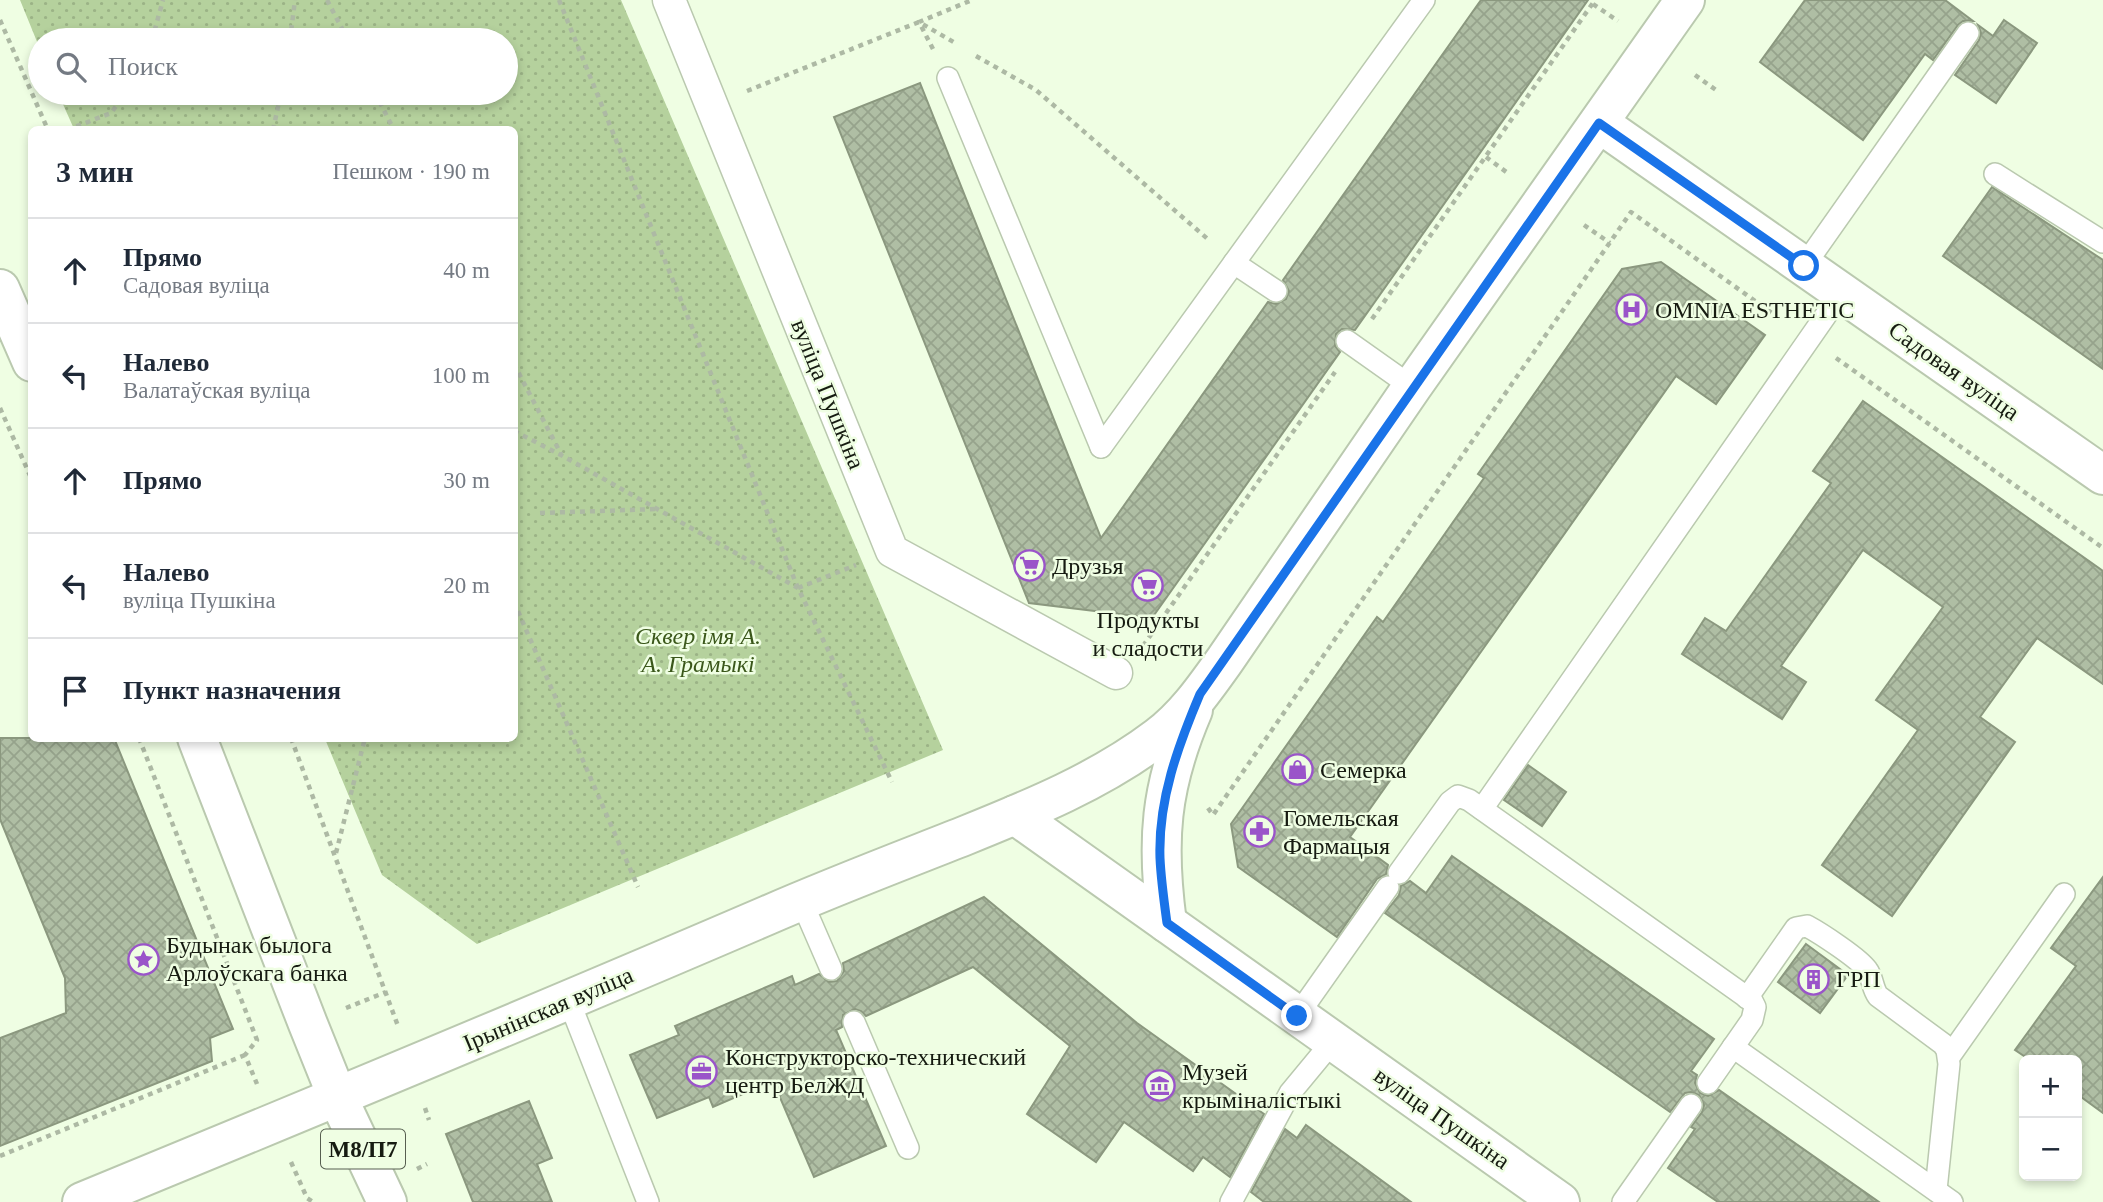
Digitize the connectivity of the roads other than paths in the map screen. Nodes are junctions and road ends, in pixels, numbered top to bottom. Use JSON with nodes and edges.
{"nodes":[{"id":1,"x":669,"y":0,"type":"edge"},
{"id":2,"x":1424,"y":0,"type":"edge"},
{"id":3,"x":1685,"y":0,"type":"edge"},
{"id":4,"x":1968,"y":33,"type":"dead end"},
{"id":5,"x":948,"y":78,"type":"dead end"},
{"id":6,"x":1599,"y":123,"type":"junction"},
{"id":7,"x":1996,"y":174,"type":"dead end"},
{"id":8,"x":2103,"y":242,"type":"edge"},
{"id":9,"x":1234,"y":262,"type":"junction"},
{"id":10,"x":1804,"y":266,"type":"junction"},
{"id":11,"x":0,"y":289,"type":"edge"},
{"id":12,"x":1276,"y":291,"type":"dead end"},
{"id":13,"x":1842,"y":292,"type":"junction"},
{"id":14,"x":1347,"y":341,"type":"dead end"},
{"id":15,"x":28,"y":353,"type":"edge"},
{"id":16,"x":1412,"y":387,"type":"junction"},
{"id":17,"x":2103,"y":475,"type":"edge"},
{"id":18,"x":1116,"y":673,"type":"dead end"},
{"id":19,"x":1200,"y":694,"type":"junction"},
{"id":20,"x":199,"y":742,"type":"edge"},
{"id":21,"x":1482,"y":809,"type":"junction"},
{"id":22,"x":1015,"y":815,"type":"junction"},
{"id":23,"x":2064,"y":894,"type":"dead end"},
{"id":24,"x":801,"y":900,"type":"junction"},
{"id":25,"x":1167,"y":923,"type":"junction"},
{"id":26,"x":831,"y":969,"type":"dead end"},
{"id":27,"x":1747,"y":998,"type":"junction"},
{"id":28,"x":569,"y":1001,"type":"junction"},
{"id":29,"x":1297,"y":1016,"type":"junction"},
{"id":30,"x":854,"y":1022,"type":"dead end"},
{"id":31,"x":1333,"y":1041,"type":"junction"},
{"id":32,"x":1733,"y":1047,"type":"junction"},
{"id":33,"x":1949,"y":1057,"type":"junction"},
{"id":34,"x":1708,"y":1083,"type":"dead end"},
{"id":35,"x":337,"y":1096,"type":"junction"},
{"id":36,"x":1691,"y":1105,"type":"dead end"},
{"id":37,"x":908,"y":1148,"type":"dead end"},
{"id":38,"x":1944,"y":1196,"type":"edge"},
{"id":39,"x":82,"y":1202,"type":"edge"},
{"id":40,"x":387,"y":1202,"type":"edge"},
{"id":41,"x":648,"y":1202,"type":"edge"},
{"id":42,"x":1231,"y":1202,"type":"edge"},
{"id":43,"x":1560,"y":1202,"type":"edge"},
{"id":44,"x":1623,"y":1202,"type":"edge"}],
"edges":[{"from":1,"to":18,"type":"street","name":"вуліца Пушкіна"},
{"from":2,"to":9,"type":"lane"},
{"from":3,"to":6,"type":"street"},
{"from":4,"to":10,"type":"lane"},
{"from":5,"to":9,"type":"lane"},
{"from":6,"to":10,"type":"street","name":"Садовая вуліца"},
{"from":6,"to":16,"type":"street"},
{"from":7,"to":8,"type":"lane"},
{"from":9,"to":12,"type":"lane"},
{"from":10,"to":13,"type":"street","name":"Садовая вуліца"},
{"from":11,"to":15,"type":"street"},
{"from":13,"to":17,"type":"street","name":"Садовая вуліца"},
{"from":13,"to":21,"type":"lane"},
{"from":14,"to":16,"type":"lane"},
{"from":16,"to":19,"type":"street"},
{"from":19,"to":22,"type":"street","name":"Ірынінская вуліца"},
{"from":19,"to":25,"type":"street"},
{"from":20,"to":35,"type":"street","number":"М8/П7"},
{"from":21,"to":27,"type":"lane"},
{"from":21,"to":29,"type":"lane"},
{"from":22,"to":24,"type":"street","name":"Ірынінская вуліца"},
{"from":22,"to":25,"type":"street","name":"вуліца Пушкіна"},
{"from":23,"to":33,"type":"lane"},
{"from":24,"to":26,"type":"lane"},
{"from":24,"to":28,"type":"street","name":"Ірынінская вуліца"},
{"from":25,"to":29,"type":"street","name":"вуліца Пушкіна"},
{"from":27,"to":32,"type":"lane"},
{"from":27,"to":33,"type":"lane"},
{"from":28,"to":35,"type":"street","name":"Ірынінская вуліца"},
{"from":28,"to":41,"type":"lane"},
{"from":29,"to":31,"type":"street","name":"вуліца Пушкіна"},
{"from":30,"to":37,"type":"lane"},
{"from":31,"to":42,"type":"lane"},
{"from":31,"to":43,"type":"street","name":"вуліца Пушкіна"},
{"from":32,"to":34,"type":"lane"},
{"from":32,"to":38,"type":"lane"},
{"from":33,"to":38,"type":"lane"},
{"from":35,"to":39,"type":"street","name":"Ірынінская вуліца"},
{"from":35,"to":40,"type":"street","number":"М8/П7"},
{"from":36,"to":44,"type":"lane"}]}
